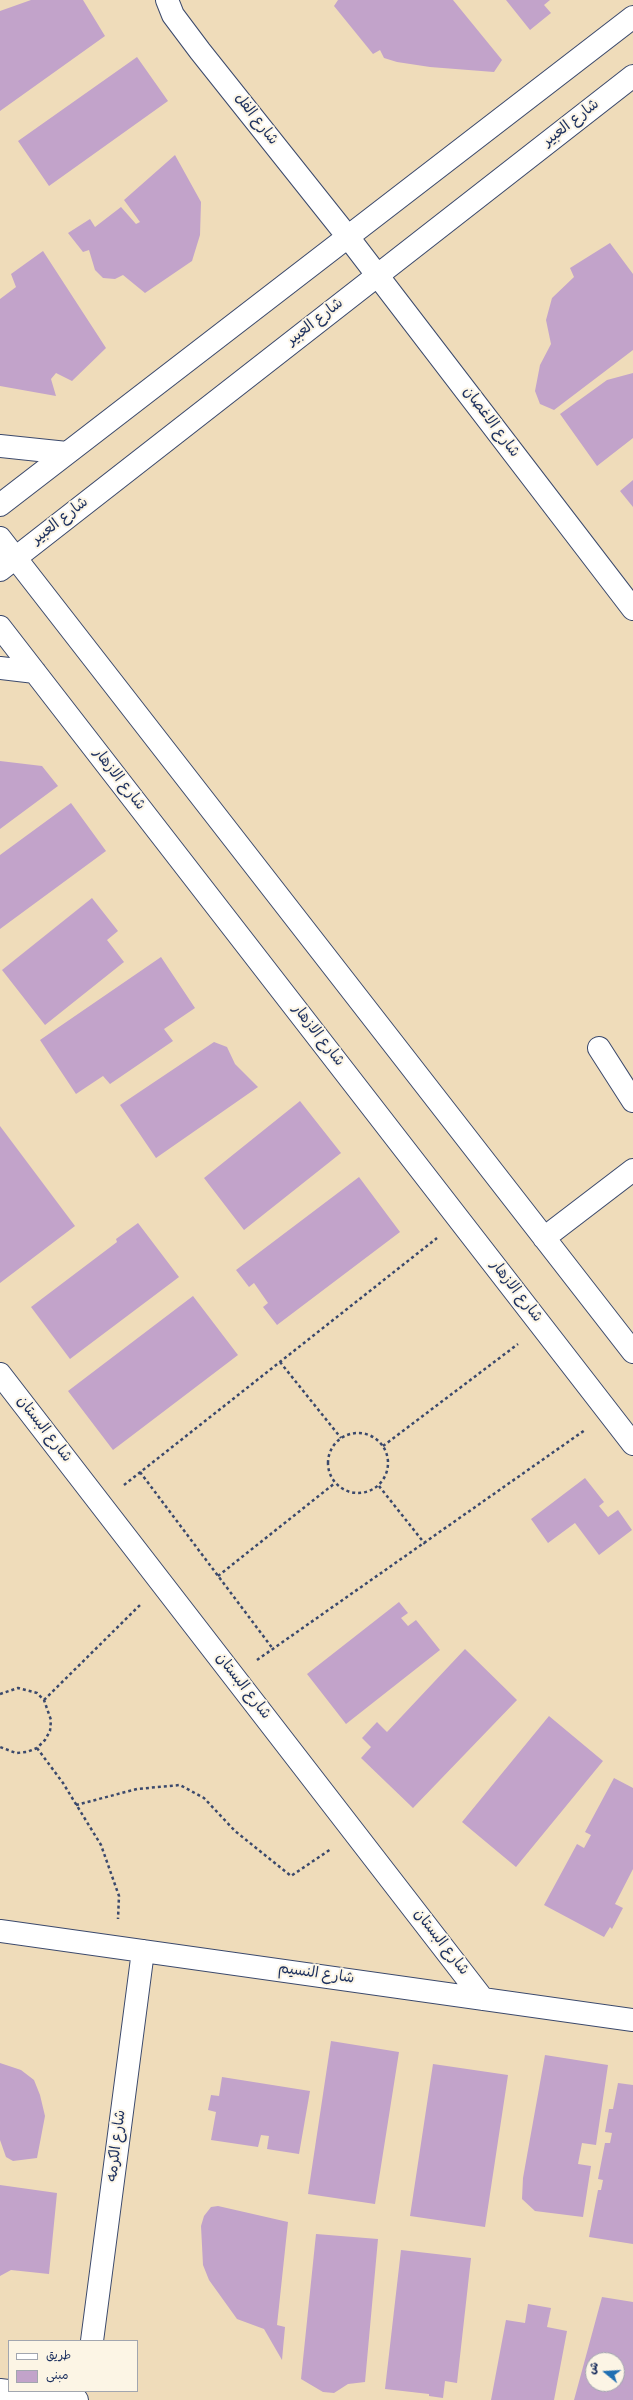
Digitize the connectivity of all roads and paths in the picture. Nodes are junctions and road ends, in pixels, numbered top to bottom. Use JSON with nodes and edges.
{"nodes":[{"id":1,"x":167,"y":0,"type":"edge"},
{"id":2,"x":633,"y":17,"type":"edge"},
{"id":3,"x":633,"y":76,"type":"edge"},
{"id":4,"x":348,"y":237,"type":"junction"},
{"id":5,"x":377,"y":276,"type":"junction"},
{"id":6,"x":0,"y":446,"type":"edge"},
{"id":7,"x":67,"y":453,"type":"junction"},
{"id":8,"x":0,"y":505,"type":"edge"},
{"id":9,"x":0,"y":538,"type":"edge"},
{"id":10,"x":8,"y":564,"type":"edge"},
{"id":11,"x":633,"y":609,"type":"edge"},
{"id":12,"x":0,"y":627,"type":"edge"},
{"id":13,"x":0,"y":668,"type":"edge"},
{"id":14,"x":34,"y":672,"type":"junction"},
{"id":15,"x":599,"y":1048,"type":"dead end"},
{"id":16,"x":633,"y":1101,"type":"edge"},
{"id":17,"x":633,"y":1170,"type":"edge"},
{"id":18,"x":460,"y":1220,"type":"junction"},
{"id":19,"x":544,"y":1238,"type":"junction"},
{"id":20,"x":541,"y":1326,"type":"junction"},
{"id":21,"x":633,"y":1352,"type":"edge"},
{"id":22,"x":280,"y":1362,"type":"junction"},
{"id":23,"x":0,"y":1374,"type":"edge"},
{"id":24,"x":609,"y":1413,"type":"junction"},
{"id":25,"x":341,"y":1438,"type":"junction"},
{"id":26,"x":633,"y":1444,"type":"edge"},
{"id":27,"x":383,"y":1446,"type":"junction"},
{"id":28,"x":140,"y":1472,"type":"junction"},
{"id":29,"x":335,"y":1484,"type":"junction"},
{"id":30,"x":379,"y":1486,"type":"junction"},
{"id":31,"x":100,"y":1504,"type":"junction"},
{"id":32,"x":425,"y":1544,"type":"junction"},
{"id":33,"x":218,"y":1576,"type":"junction"},
{"id":34,"x":162,"y":1583,"type":"junction"},
{"id":35,"x":273,"y":1649,"type":"junction"},
{"id":36,"x":234,"y":1677,"type":"junction"},
{"id":37,"x":0,"y":1694,"type":"edge"},
{"id":38,"x":44,"y":1700,"type":"junction"},
{"id":39,"x":0,"y":1747,"type":"edge"},
{"id":40,"x":37,"y":1748,"type":"junction"},
{"id":41,"x":76,"y":1805,"type":"junction"},
{"id":42,"x":355,"y":1833,"type":"junction"},
{"id":43,"x":0,"y":1931,"type":"edge"},
{"id":44,"x":117,"y":1947,"type":"junction"},
{"id":45,"x":143,"y":1951,"type":"junction"},
{"id":46,"x":483,"y":1999,"type":"junction"},
{"id":47,"x":633,"y":2020,"type":"edge"},
{"id":48,"x":92,"y":2340,"type":"edge"},
{"id":49,"x":15,"y":2392,"type":"edge"},
{"id":50,"x":77,"y":2400,"type":"edge"}],
"edges":[{"from":1,"to":4,"type":"street","name":"شارع الفل"},
{"from":2,"to":4,"type":"street"},
{"from":3,"to":5,"type":"street","name":"شارع العبير"},
{"from":4,"to":5,"type":"street","name":"شارع الاغصان"},
{"from":4,"to":7,"type":"street"},
{"from":5,"to":10,"type":"street","name":"شارع العبير"},
{"from":5,"to":11,"type":"street","name":"شارع الاغصان"},
{"from":6,"to":7,"type":"street"},
{"from":7,"to":8,"type":"street"},
{"from":9,"to":10,"type":"street"},
{"from":10,"to":19,"type":"street"},
{"from":12,"to":14,"type":"street","name":"شارع الازهار"},
{"from":13,"to":14,"type":"street"},
{"from":14,"to":18,"type":"street","name":"شارع الازهار"},
{"from":15,"to":16,"type":"street"},
{"from":17,"to":19,"type":"street"},
{"from":18,"to":20,"type":"street","name":"شارع الازهار"},
{"from":18,"to":22,"type":"path"},
{"from":19,"to":21,"type":"street"},
{"from":20,"to":24,"type":"street","name":"شارع الازهار"},
{"from":20,"to":27,"type":"path"},
{"from":22,"to":25,"type":"path"},
{"from":22,"to":28,"type":"path"},
{"from":23,"to":31,"type":"street","name":"شارع البستان"},
{"from":24,"to":26,"type":"street","name":"شارع الازهار"},
{"from":24,"to":32,"type":"path"},
{"from":25,"to":27,"type":"path"},
{"from":25,"to":29,"type":"path"},
{"from":27,"to":30,"type":"path"},
{"from":28,"to":31,"type":"path"},
{"from":28,"to":33,"type":"path"},
{"from":29,"to":30,"type":"path"},
{"from":29,"to":33,"type":"path"},
{"from":30,"to":32,"type":"path"},
{"from":31,"to":34,"type":"street","name":"شارع البستان"},
{"from":32,"to":35,"type":"path"},
{"from":33,"to":35,"type":"path"},
{"from":34,"to":36,"type":"street","name":"شارع البستان"},
{"from":34,"to":38,"type":"path"},
{"from":35,"to":36,"type":"path"},
{"from":36,"to":42,"type":"street","name":"شارع البستان"},
{"from":37,"to":38,"type":"path"},
{"from":38,"to":40,"type":"path"},
{"from":39,"to":40,"type":"path"},
{"from":40,"to":41,"type":"path"},
{"from":41,"to":42,"type":"path"},
{"from":41,"to":44,"type":"path"},
{"from":42,"to":46,"type":"street","name":"شارع البستان"},
{"from":43,"to":44,"type":"street","name":"شارع النسيم"},
{"from":44,"to":45,"type":"street","name":"شارع النسيم"},
{"from":45,"to":46,"type":"street","name":"شارع النسيم"},
{"from":45,"to":48,"type":"street","name":"شارع الكرمه"},
{"from":46,"to":47,"type":"street","name":"شارع النسيم"},
{"from":49,"to":50,"type":"street"}]}
